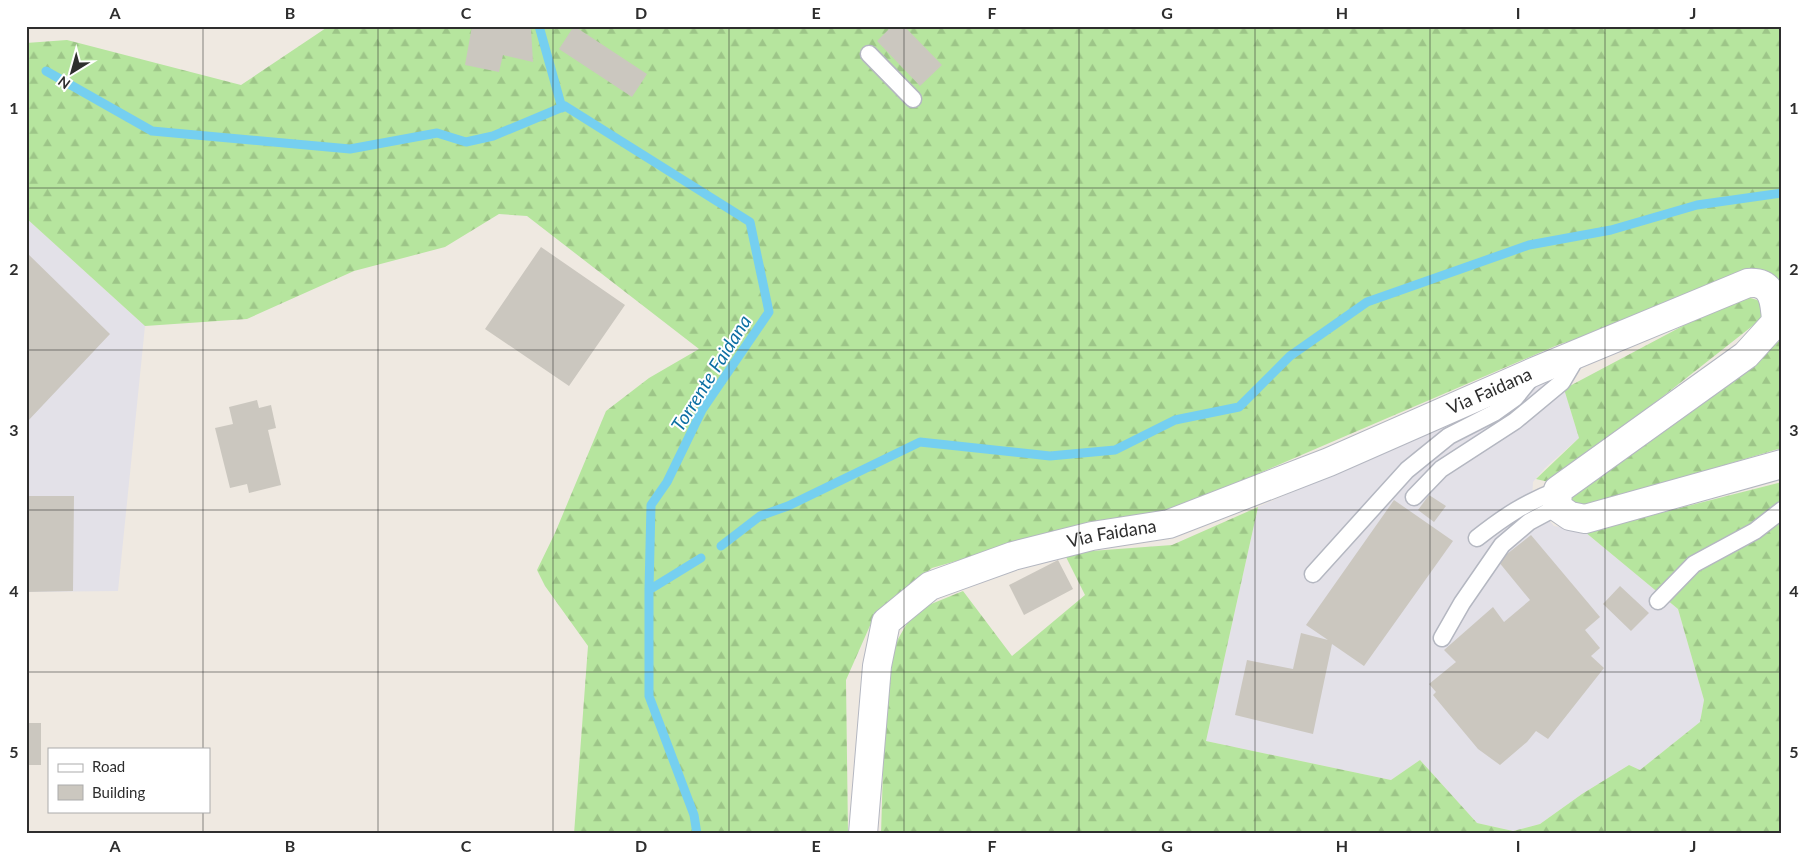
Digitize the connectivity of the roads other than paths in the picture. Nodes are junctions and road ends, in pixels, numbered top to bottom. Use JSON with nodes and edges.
{"nodes":[{"id":1,"x":869,"y":54,"type":"dead end"},
{"id":2,"x":913,"y":99,"type":"dead end"},
{"id":3,"x":1580,"y":353,"type":"junction"},
{"id":4,"x":1538,"y":370,"type":"junction"},
{"id":5,"x":1782,"y":464,"type":"edge"},
{"id":6,"x":1414,"y":497,"type":"dead end"},
{"id":7,"x":1557,"y":498,"type":"junction"},
{"id":8,"x":1782,"y":510,"type":"edge"},
{"id":9,"x":1477,"y":538,"type":"dead end"},
{"id":10,"x":1313,"y":574,"type":"dead end"},
{"id":11,"x":1658,"y":601,"type":"dead end"},
{"id":12,"x":1442,"y":638,"type":"dead end"},
{"id":13,"x":864,"y":834,"type":"edge"}],
"edges":[{"from":1,"to":2,"type":"lane"},
{"from":3,"to":4,"type":"street","name":"Via Faidana"},
{"from":3,"to":6,"type":"lane"},
{"from":3,"to":7,"type":"street","name":"Via Faidana"},
{"from":4,"to":10,"type":"lane"},
{"from":4,"to":13,"type":"street","name":"Via Faidana"},
{"from":5,"to":7,"type":"street"},
{"from":7,"to":9,"type":"lane"},
{"from":7,"to":12,"type":"lane"},
{"from":8,"to":11,"type":"lane"}]}
